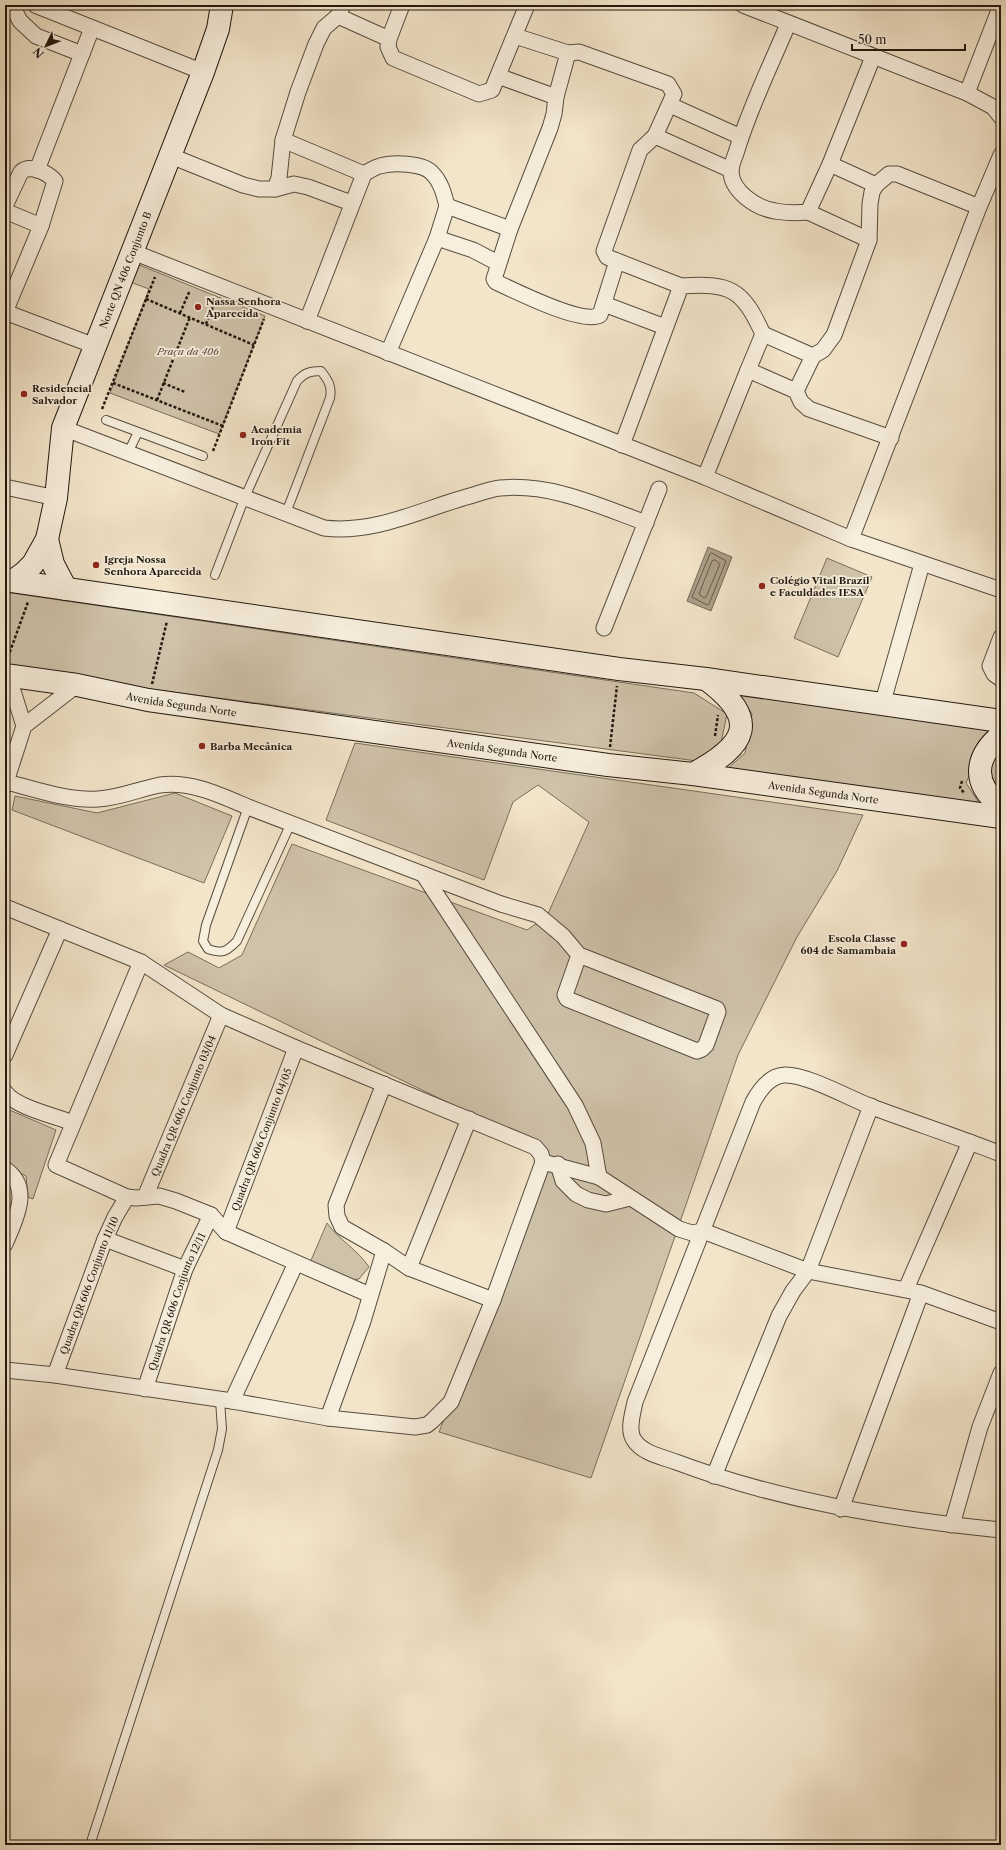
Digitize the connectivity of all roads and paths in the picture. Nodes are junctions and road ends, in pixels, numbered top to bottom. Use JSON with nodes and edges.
{"nodes":[{"id":1,"x":12,"y":5,"type":"edge"},
{"id":2,"x":35,"y":5,"type":"edge"},
{"id":3,"x":222,"y":5,"type":"edge"},
{"id":4,"x":402,"y":5,"type":"edge"},
{"id":5,"x":527,"y":5,"type":"edge"},
{"id":6,"x":743,"y":5,"type":"edge"},
{"id":7,"x":1001,"y":5,"type":"edge"},
{"id":8,"x":759,"y":8,"type":"edge"},
{"id":9,"x":341,"y":11,"type":"edge"},
{"id":10,"x":788,"y":24,"type":"junction"},
{"id":11,"x":92,"y":28,"type":"junction"},
{"id":12,"x":515,"y":36,"type":"junction"},
{"id":13,"x":389,"y":39,"type":"junction"},
{"id":14,"x":568,"y":53,"type":"junction"},
{"id":15,"x":82,"y":54,"type":"junction"},
{"id":16,"x":873,"y":57,"type":"junction"},
{"id":17,"x":203,"y":72,"type":"junction"},
{"id":18,"x":498,"y":76,"type":"junction"},
{"id":19,"x":967,"y":93,"type":"junction"},
{"id":20,"x":556,"y":97,"type":"junction"},
{"id":21,"x":670,"y":105,"type":"junction"},
{"id":22,"x":1001,"y":117,"type":"edge"},
{"id":23,"x":655,"y":136,"type":"junction"},
{"id":24,"x":741,"y":137,"type":"junction"},
{"id":25,"x":284,"y":140,"type":"junction"},
{"id":26,"x":1001,"y":155,"type":"edge"},
{"id":27,"x":171,"y":156,"type":"junction"},
{"id":28,"x":830,"y":164,"type":"junction"},
{"id":29,"x":37,"y":170,"type":"junction"},
{"id":30,"x":731,"y":170,"type":"junction"},
{"id":31,"x":364,"y":174,"type":"junction"},
{"id":32,"x":876,"y":185,"type":"junction"},
{"id":33,"x":275,"y":189,"type":"junction"},
{"id":34,"x":351,"y":203,"type":"junction"},
{"id":35,"x":5,"y":206,"type":"edge"},
{"id":36,"x":447,"y":206,"type":"junction"},
{"id":37,"x":979,"y":207,"type":"junction"},
{"id":38,"x":5,"y":211,"type":"edge"},
{"id":39,"x":808,"y":212,"type":"junction"},
{"id":40,"x":41,"y":226,"type":"junction"},
{"id":41,"x":510,"y":229,"type":"junction"},
{"id":42,"x":437,"y":238,"type":"junction"},
{"id":43,"x":869,"y":240,"type":"junction"},
{"id":44,"x":133,"y":252,"type":"junction"},
{"id":45,"x":617,"y":261,"type":"junction"},
{"id":46,"x":498,"y":262,"type":"junction"},
{"id":47,"x":157,"y":272,"type":"dead end"},
{"id":48,"x":191,"y":286,"type":"dead end"},
{"id":49,"x":681,"y":286,"type":"junction"},
{"id":50,"x":217,"y":296,"type":"dead end"},
{"id":51,"x":146,"y":299,"type":"junction"},
{"id":52,"x":604,"y":304,"type":"junction"},
{"id":53,"x":5,"y":312,"type":"edge"},
{"id":54,"x":180,"y":313,"type":"junction"},
{"id":55,"x":265,"y":316,"type":"dead end"},
{"id":56,"x":190,"y":317,"type":"junction"},
{"id":57,"x":306,"y":321,"type":"junction"},
{"id":58,"x":206,"y":324,"type":"junction"},
{"id":59,"x":665,"y":327,"type":"junction"},
{"id":60,"x":763,"y":334,"type":"junction"},
{"id":61,"x":254,"y":345,"type":"dead end"},
{"id":62,"x":95,"y":346,"type":"junction"},
{"id":63,"x":388,"y":353,"type":"junction"},
{"id":64,"x":813,"y":356,"type":"junction"},
{"id":65,"x":748,"y":370,"type":"junction"},
{"id":66,"x":114,"y":383,"type":"junction"},
{"id":67,"x":163,"y":383,"type":"junction"},
{"id":68,"x":796,"y":391,"type":"junction"},
{"id":69,"x":186,"y":392,"type":"dead end"},
{"id":70,"x":157,"y":400,"type":"junction"},
{"id":71,"x":102,"y":411,"type":"dead end"},
{"id":72,"x":106,"y":420,"type":"dead end"},
{"id":73,"x":223,"y":426,"type":"junction"},
{"id":74,"x":63,"y":428,"type":"junction"},
{"id":75,"x":138,"y":432,"type":"junction"},
{"id":76,"x":891,"y":438,"type":"junction"},
{"id":77,"x":622,"y":445,"type":"junction"},
{"id":78,"x":128,"y":453,"type":"junction"},
{"id":79,"x":212,"y":453,"type":"dead end"},
{"id":80,"x":203,"y":456,"type":"dead end"},
{"id":81,"x":705,"y":477,"type":"junction"},
{"id":82,"x":5,"y":487,"type":"edge"},
{"id":83,"x":659,"y":489,"type":"dead end"},
{"id":84,"x":245,"y":497,"type":"junction"},
{"id":85,"x":56,"y":498,"type":"junction"},
{"id":86,"x":286,"y":513,"type":"junction"},
{"id":87,"x":646,"y":523,"type":"junction"},
{"id":88,"x":47,"y":539,"type":"junction"},
{"id":89,"x":851,"y":539,"type":"junction"},
{"id":90,"x":922,"y":564,"type":"junction"},
{"id":91,"x":215,"y":575,"type":"dead end"},
{"id":92,"x":9,"y":580,"type":"edge"},
{"id":93,"x":66,"y":589,"type":"junction"},
{"id":94,"x":1001,"y":590,"type":"edge"},
{"id":95,"x":30,"y":598,"type":"dead end"},
{"id":96,"x":168,"y":616,"type":"dead end"},
{"id":97,"x":604,"y":628,"type":"dead end"},
{"id":98,"x":1001,"y":637,"type":"edge"},
{"id":99,"x":7,"y":669,"type":"edge"},
{"id":100,"x":619,"y":670,"type":"junction"},
{"id":101,"x":706,"y":679,"type":"junction"},
{"id":102,"x":1001,"y":679,"type":"edge"},
{"id":103,"x":77,"y":685,"type":"junction"},
{"id":104,"x":150,"y":688,"type":"dead end"},
{"id":105,"x":882,"y":705,"type":"junction"},
{"id":106,"x":712,"y":710,"type":"dead end"},
{"id":107,"x":1001,"y":722,"type":"edge"},
{"id":108,"x":24,"y":726,"type":"junction"},
{"id":109,"x":1001,"y":735,"type":"edge"},
{"id":110,"x":714,"y":743,"type":"dead end"},
{"id":111,"x":608,"y":765,"type":"junction"},
{"id":112,"x":693,"y":774,"type":"junction"},
{"id":113,"x":6,"y":783,"type":"edge"},
{"id":114,"x":1001,"y":806,"type":"edge"},
{"id":115,"x":248,"y":807,"type":"junction"},
{"id":116,"x":1001,"y":817,"type":"edge"},
{"id":117,"x":291,"y":823,"type":"junction"},
{"id":118,"x":423,"y":874,"type":"junction"},
{"id":119,"x":5,"y":907,"type":"edge"},
{"id":120,"x":60,"y":929,"type":"junction"},
{"id":121,"x":579,"y":955,"type":"junction"},
{"id":122,"x":141,"y":962,"type":"junction"},
{"id":123,"x":221,"y":1015,"type":"junction"},
{"id":124,"x":296,"y":1048,"type":"junction"},
{"id":125,"x":5,"y":1054,"type":"edge"},
{"id":126,"x":384,"y":1084,"type":"junction"},
{"id":127,"x":5,"y":1092,"type":"edge"},
{"id":128,"x":871,"y":1106,"type":"junction"},
{"id":129,"x":469,"y":1119,"type":"junction"},
{"id":130,"x":73,"y":1123,"type":"junction"},
{"id":131,"x":970,"y":1142,"type":"junction"},
{"id":132,"x":1001,"y":1154,"type":"edge"},
{"id":133,"x":543,"y":1162,"type":"junction"},
{"id":134,"x":558,"y":1164,"type":"junction"},
{"id":135,"x":5,"y":1170,"type":"edge"},
{"id":136,"x":599,"y":1177,"type":"junction"},
{"id":137,"x":127,"y":1197,"type":"junction"},
{"id":138,"x":145,"y":1197,"type":"junction"},
{"id":139,"x":630,"y":1198,"type":"junction"},
{"id":140,"x":211,"y":1215,"type":"junction"},
{"id":141,"x":703,"y":1231,"type":"junction"},
{"id":142,"x":226,"y":1232,"type":"junction"},
{"id":143,"x":105,"y":1239,"type":"junction"},
{"id":144,"x":5,"y":1244,"type":"edge"},
{"id":145,"x":384,"y":1251,"type":"junction"},
{"id":146,"x":296,"y":1263,"type":"junction"},
{"id":147,"x":409,"y":1268,"type":"junction"},
{"id":148,"x":185,"y":1269,"type":"junction"},
{"id":149,"x":808,"y":1271,"type":"junction"},
{"id":150,"x":906,"y":1289,"type":"junction"},
{"id":151,"x":922,"y":1293,"type":"junction"},
{"id":152,"x":370,"y":1295,"type":"junction"},
{"id":153,"x":493,"y":1300,"type":"junction"},
{"id":154,"x":1001,"y":1322,"type":"edge"},
{"id":155,"x":5,"y":1370,"type":"edge"},
{"id":156,"x":1001,"y":1373,"type":"edge"},
{"id":157,"x":55,"y":1375,"type":"junction"},
{"id":158,"x":145,"y":1389,"type":"junction"},
{"id":159,"x":226,"y":1401,"type":"junction"},
{"id":160,"x":328,"y":1418,"type":"junction"},
{"id":161,"x":714,"y":1476,"type":"junction"},
{"id":162,"x":841,"y":1508,"type":"junction"},
{"id":163,"x":952,"y":1525,"type":"junction"},
{"id":164,"x":1001,"y":1530,"type":"edge"},
{"id":165,"x":90,"y":1845,"type":"edge"}],
"edges":[{"from":1,"to":15,"type":"street"},
{"from":2,"to":11,"type":"street"},
{"from":3,"to":17,"type":"main road","name":"Norte QN 406 Conjunto B"},
{"from":4,"to":13,"type":"street"},
{"from":5,"to":12,"type":"street"},
{"from":6,"to":8,"type":"street"},
{"from":7,"to":19,"type":"street"},
{"from":8,"to":10,"type":"street"},
{"from":9,"to":13,"type":"street"},
{"from":9,"to":25,"type":"street"},
{"from":10,"to":16,"type":"street"},
{"from":10,"to":24,"type":"street"},
{"from":11,"to":15,"type":"street"},
{"from":11,"to":17,"type":"street"},
{"from":12,"to":14,"type":"street"},
{"from":12,"to":18,"type":"street"},
{"from":13,"to":18,"type":"street"},
{"from":14,"to":20,"type":"street"},
{"from":14,"to":21,"type":"street"},
{"from":15,"to":29,"type":"street"},
{"from":16,"to":19,"type":"street"},
{"from":16,"to":28,"type":"street"},
{"from":17,"to":27,"type":"main road","name":"Norte QN 406 Conjunto B"},
{"from":18,"to":20,"type":"street"},
{"from":19,"to":22,"type":"street"},
{"from":20,"to":41,"type":"street"},
{"from":21,"to":23,"type":"street"},
{"from":21,"to":24,"type":"street"},
{"from":23,"to":30,"type":"street"},
{"from":23,"to":45,"type":"street"},
{"from":24,"to":30,"type":"street"},
{"from":25,"to":31,"type":"street"},
{"from":25,"to":33,"type":"street"},
{"from":26,"to":37,"type":"street"},
{"from":27,"to":33,"type":"street"},
{"from":27,"to":44,"type":"main road","name":"Norte QN 406 Conjunto B"},
{"from":28,"to":32,"type":"street"},
{"from":28,"to":39,"type":"street"},
{"from":29,"to":35,"type":"street"},
{"from":29,"to":40,"type":"street"},
{"from":30,"to":39,"type":"street"},
{"from":31,"to":34,"type":"street"},
{"from":31,"to":36,"type":"street"},
{"from":32,"to":37,"type":"street"},
{"from":32,"to":43,"type":"street"},
{"from":33,"to":34,"type":"street"},
{"from":34,"to":57,"type":"street"},
{"from":36,"to":41,"type":"street"},
{"from":36,"to":42,"type":"street"},
{"from":37,"to":76,"type":"street"},
{"from":38,"to":40,"type":"street"},
{"from":39,"to":43,"type":"street"},
{"from":40,"to":53,"type":"street"},
{"from":41,"to":46,"type":"street"},
{"from":42,"to":46,"type":"street"},
{"from":42,"to":63,"type":"street"},
{"from":43,"to":64,"type":"street"},
{"from":44,"to":57,"type":"street"},
{"from":44,"to":62,"type":"main road","name":"Norte QN 406 Conjunto B"},
{"from":45,"to":49,"type":"street"},
{"from":45,"to":52,"type":"street"},
{"from":46,"to":52,"type":"street"},
{"from":47,"to":51,"type":"path"},
{"from":48,"to":54,"type":"path"},
{"from":49,"to":59,"type":"street"},
{"from":49,"to":60,"type":"street"},
{"from":50,"to":58,"type":"path"},
{"from":51,"to":54,"type":"path"},
{"from":51,"to":66,"type":"path"},
{"from":52,"to":59,"type":"street"},
{"from":53,"to":62,"type":"street"},
{"from":54,"to":56,"type":"path"},
{"from":55,"to":73,"type":"path"},
{"from":56,"to":58,"type":"path"},
{"from":56,"to":67,"type":"path"},
{"from":57,"to":63,"type":"street"},
{"from":58,"to":61,"type":"path"},
{"from":59,"to":77,"type":"street"},
{"from":60,"to":64,"type":"street"},
{"from":60,"to":65,"type":"street"},
{"from":62,"to":74,"type":"main road","name":"Norte QN 406 Conjunto B"},
{"from":63,"to":77,"type":"street"},
{"from":64,"to":68,"type":"street"},
{"from":65,"to":68,"type":"street"},
{"from":65,"to":81,"type":"street"},
{"from":66,"to":70,"type":"path"},
{"from":66,"to":71,"type":"path"},
{"from":67,"to":69,"type":"path"},
{"from":67,"to":70,"type":"path"},
{"from":68,"to":76,"type":"street"},
{"from":70,"to":73,"type":"path"},
{"from":72,"to":75,"type":"lane"},
{"from":73,"to":79,"type":"path"},
{"from":74,"to":78,"type":"street"},
{"from":74,"to":85,"type":"main road","name":"Norte QN 406 Conjunto B"},
{"from":75,"to":78,"type":"lane"},
{"from":75,"to":80,"type":"lane"},
{"from":76,"to":89,"type":"street"},
{"from":77,"to":81,"type":"street"},
{"from":78,"to":84,"type":"street"},
{"from":81,"to":89,"type":"street"},
{"from":82,"to":85,"type":"street"},
{"from":83,"to":87,"type":"street"},
{"from":84,"to":86,"type":"street"},
{"from":84,"to":86,"type":"lane"},
{"from":84,"to":91,"type":"lane"},
{"from":85,"to":88,"type":"main road","name":"Norte QN 406 Conjunto B"},
{"from":86,"to":87,"type":"street"},
{"from":87,"to":97,"type":"street"},
{"from":88,"to":92,"type":"main road","name":"Norte QN 406 Conjunto B"},
{"from":88,"to":93,"type":"main road","name":"Norte QN 406 Conjunto B"},
{"from":89,"to":90,"type":"street"},
{"from":90,"to":94,"type":"street"},
{"from":90,"to":105,"type":"street"},
{"from":92,"to":93,"type":"main road"},
{"from":93,"to":100,"type":"main road"},
{"from":95,"to":99,"type":"path"},
{"from":96,"to":104,"type":"path"},
{"from":98,"to":102,"type":"street"},
{"from":99,"to":103,"type":"main road","name":"Avenida Segunda Norte"},
{"from":99,"to":108,"type":"street"},
{"from":100,"to":101,"type":"main road"},
{"from":100,"to":111,"type":"path"},
{"from":101,"to":105,"type":"main road"},
{"from":101,"to":112,"type":"main road"},
{"from":103,"to":108,"type":"street"},
{"from":103,"to":111,"type":"main road","name":"Avenida Segunda Norte"},
{"from":105,"to":107,"type":"main road"},
{"from":106,"to":110,"type":"path"},
{"from":108,"to":113,"type":"street"},
{"from":109,"to":114,"type":"main road"},
{"from":111,"to":112,"type":"main road","name":"Avenida Segunda Norte"},
{"from":112,"to":116,"type":"main road","name":"Avenida Segunda Norte"},
{"from":113,"to":115,"type":"street"},
{"from":115,"to":117,"type":"street"},
{"from":115,"to":117,"type":"lane"},
{"from":117,"to":118,"type":"street"},
{"from":118,"to":121,"type":"street"},
{"from":118,"to":136,"type":"street"},
{"from":119,"to":120,"type":"street"},
{"from":120,"to":122,"type":"street"},
{"from":120,"to":125,"type":"street"},
{"from":121,"to":121,"type":"street"},
{"from":122,"to":123,"type":"street"},
{"from":122,"to":130,"type":"street"},
{"from":123,"to":124,"type":"street"},
{"from":123,"to":138,"type":"street","name":"Quadra QR 606 Conjunto 03/04"},
{"from":124,"to":126,"type":"street"},
{"from":124,"to":142,"type":"street","name":"Quadra QR 606 Conjunto 04/05"},
{"from":126,"to":129,"type":"street"},
{"from":126,"to":145,"type":"street"},
{"from":127,"to":130,"type":"street"},
{"from":128,"to":131,"type":"street"},
{"from":128,"to":141,"type":"street"},
{"from":128,"to":149,"type":"street"},
{"from":129,"to":133,"type":"street"},
{"from":129,"to":147,"type":"street"},
{"from":130,"to":137,"type":"street"},
{"from":131,"to":132,"type":"street"},
{"from":131,"to":150,"type":"street"},
{"from":133,"to":134,"type":"street"},
{"from":133,"to":153,"type":"street"},
{"from":134,"to":136,"type":"street"},
{"from":134,"to":139,"type":"street"},
{"from":135,"to":144,"type":"street"},
{"from":136,"to":139,"type":"street"},
{"from":137,"to":138,"type":"street"},
{"from":137,"to":143,"type":"street","name":"Quadra QR 606 Conjunto 11/10"},
{"from":138,"to":140,"type":"street"},
{"from":139,"to":141,"type":"street"},
{"from":140,"to":142,"type":"street"},
{"from":140,"to":148,"type":"street","name":"Quadra QR 606 Conjunto 12/11"},
{"from":141,"to":149,"type":"street"},
{"from":141,"to":161,"type":"street"},
{"from":142,"to":146,"type":"street"},
{"from":143,"to":148,"type":"street"},
{"from":143,"to":157,"type":"street","name":"Quadra QR 606 Conjunto 11/10"},
{"from":145,"to":147,"type":"street"},
{"from":145,"to":152,"type":"street"},
{"from":146,"to":152,"type":"street"},
{"from":146,"to":159,"type":"street"},
{"from":147,"to":153,"type":"street"},
{"from":148,"to":158,"type":"street","name":"Quadra QR 606 Conjunto 12/11"},
{"from":149,"to":150,"type":"street"},
{"from":149,"to":161,"type":"street"},
{"from":150,"to":151,"type":"street"},
{"from":151,"to":154,"type":"street"},
{"from":151,"to":162,"type":"street"},
{"from":152,"to":160,"type":"street"},
{"from":153,"to":160,"type":"street"},
{"from":155,"to":157,"type":"street"},
{"from":156,"to":163,"type":"street"},
{"from":157,"to":158,"type":"street"},
{"from":158,"to":159,"type":"street"},
{"from":159,"to":160,"type":"street"},
{"from":159,"to":165,"type":"lane"},
{"from":161,"to":162,"type":"street"},
{"from":162,"to":163,"type":"street"},
{"from":163,"to":164,"type":"street"}]}
